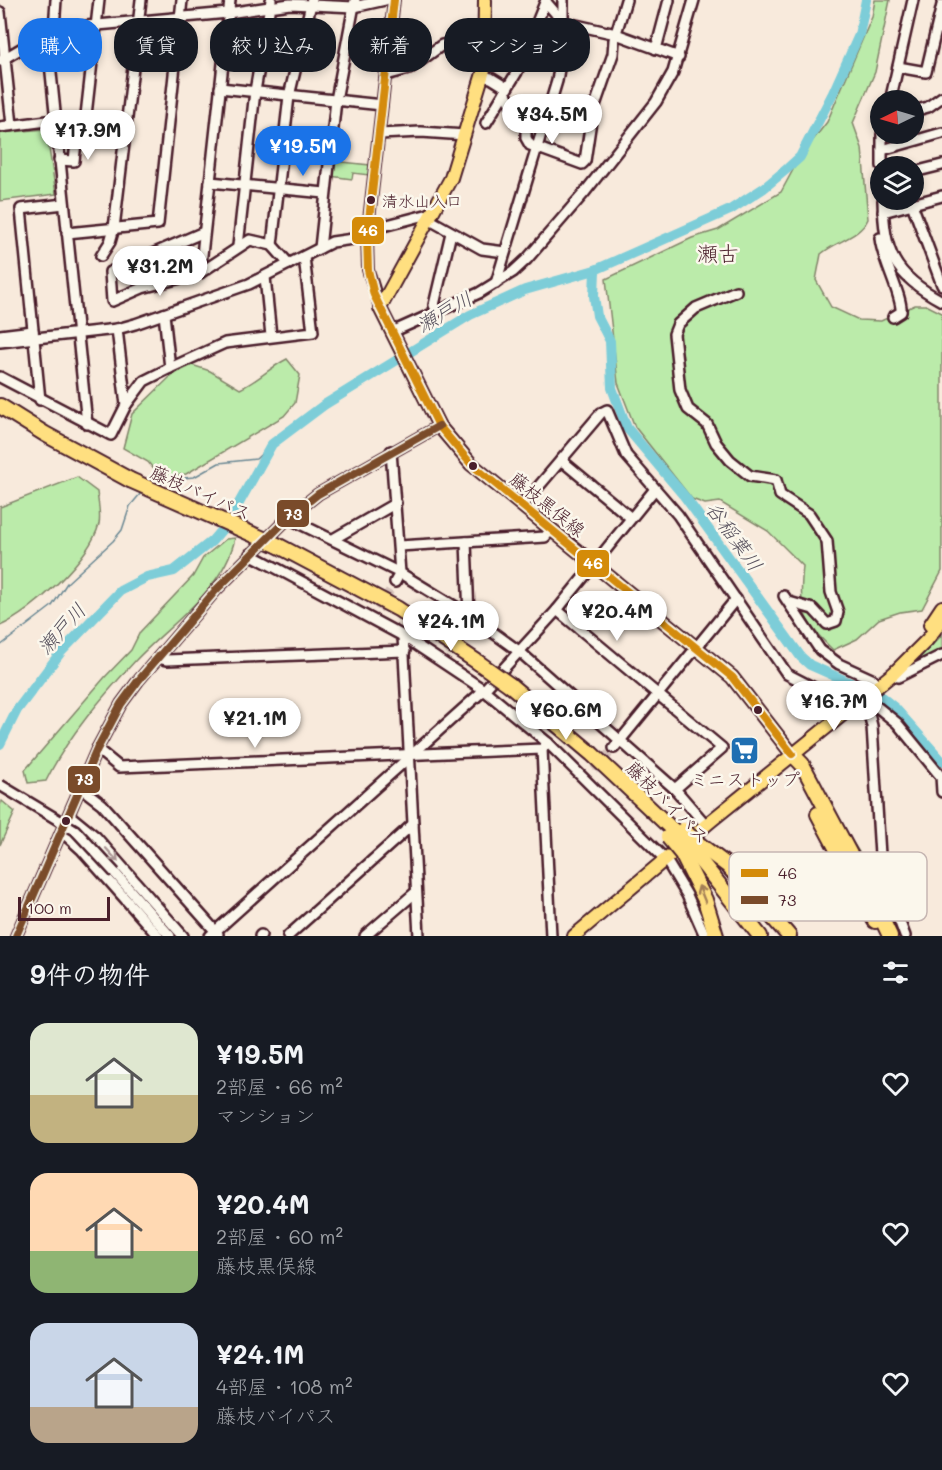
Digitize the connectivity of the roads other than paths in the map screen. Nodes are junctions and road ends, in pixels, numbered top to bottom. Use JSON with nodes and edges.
{"nodes":[{"id":1,"x":56,"y":0,"type":"edge"},
{"id":2,"x":99,"y":0,"type":"edge"},
{"id":3,"x":141,"y":0,"type":"edge"},
{"id":4,"x":182,"y":0,"type":"edge"},
{"id":5,"x":230,"y":0,"type":"edge"},
{"id":6,"x":385,"y":0,"type":"edge"},
{"id":7,"x":394,"y":0,"type":"edge"},
{"id":8,"x":485,"y":0,"type":"edge"},
{"id":9,"x":563,"y":0,"type":"edge"},
{"id":10,"x":626,"y":0,"type":"edge"},
{"id":11,"x":669,"y":0,"type":"edge"},
{"id":12,"x":694,"y":0,"type":"edge"},
{"id":13,"x":913,"y":0,"type":"edge"},
{"id":14,"x":546,"y":1,"type":"edge"},
{"id":15,"x":311,"y":2,"type":"edge"},
{"id":16,"x":271,"y":4,"type":"edge"},
{"id":17,"x":354,"y":4,"type":"edge"},
{"id":18,"x":942,"y":5,"type":"edge"},
{"id":19,"x":0,"y":12,"type":"edge"},
{"id":20,"x":228,"y":13,"type":"junction"},
{"id":21,"x":180,"y":17,"type":"junction"},
{"id":22,"x":53,"y":18,"type":"edge"},
{"id":23,"x":97,"y":18,"type":"edge"},
{"id":24,"x":139,"y":18,"type":"edge"},
{"id":25,"x":172,"y":18,"type":"edge"},
{"id":26,"x":485,"y":18,"type":"edge"},
{"id":27,"x":560,"y":18,"type":"edge"},
{"id":28,"x":563,"y":18,"type":"edge"},
{"id":29,"x":590,"y":28,"type":"edge"},
{"id":30,"x":616,"y":34,"type":"junction"},
{"id":31,"x":444,"y":45,"type":"edge"},
{"id":32,"x":656,"y":49,"type":"junction"},
{"id":33,"x":18,"y":50,"type":"edge"},
{"id":34,"x":679,"y":57,"type":"junction"},
{"id":35,"x":2,"y":60,"type":"edge"},
{"id":36,"x":898,"y":67,"type":"junction"},
{"id":37,"x":52,"y":72,"type":"edge"},
{"id":38,"x":91,"y":72,"type":"edge"},
{"id":39,"x":132,"y":72,"type":"edge"},
{"id":40,"x":482,"y":72,"type":"edge"},
{"id":41,"x":559,"y":72,"type":"edge"},
{"id":42,"x":386,"y":75,"type":"junction"},
{"id":43,"x":482,"y":76,"type":"junction"},
{"id":44,"x":220,"y":88,"type":"junction"},
{"id":45,"x":506,"y":90,"type":"junction"},
{"id":46,"x":893,"y":90,"type":"edge"},
{"id":47,"x":255,"y":91,"type":"junction"},
{"id":48,"x":289,"y":96,"type":"junction"},
{"id":49,"x":942,"y":97,"type":"edge"},
{"id":50,"x":336,"y":100,"type":"junction"},
{"id":51,"x":382,"y":105,"type":"junction"},
{"id":52,"x":924,"y":108,"type":"edge"},
{"id":53,"x":55,"y":120,"type":"junction"},
{"id":54,"x":78,"y":123,"type":"junction"},
{"id":55,"x":486,"y":123,"type":"dead end"},
{"id":56,"x":12,"y":125,"type":"junction"},
{"id":57,"x":0,"y":127,"type":"edge"},
{"id":58,"x":942,"y":133,"type":"edge"},
{"id":59,"x":379,"y":134,"type":"junction"},
{"id":60,"x":465,"y":135,"type":"junction"},
{"id":61,"x":882,"y":144,"type":"edge"},
{"id":62,"x":537,"y":148,"type":"junction"},
{"id":63,"x":882,"y":150,"type":"junction"},
{"id":64,"x":882,"y":156,"type":"edge"},
{"id":65,"x":60,"y":160,"type":"junction"},
{"id":66,"x":942,"y":165,"type":"edge"},
{"id":67,"x":924,"y":170,"type":"edge"},
{"id":68,"x":210,"y":182,"type":"junction"},
{"id":69,"x":244,"y":184,"type":"junction"},
{"id":70,"x":279,"y":188,"type":"junction"},
{"id":71,"x":325,"y":193,"type":"junction"},
{"id":72,"x":942,"y":196,"type":"edge"},
{"id":73,"x":924,"y":201,"type":"edge"},
{"id":74,"x":64,"y":204,"type":"junction"},
{"id":75,"x":890,"y":210,"type":"edge"},
{"id":76,"x":914,"y":210,"type":"edge"},
{"id":77,"x":883,"y":212,"type":"junction"},
{"id":78,"x":431,"y":217,"type":"junction"},
{"id":79,"x":114,"y":228,"type":"junction"},
{"id":80,"x":204,"y":232,"type":"junction"},
{"id":81,"x":67,"y":233,"type":"junction"},
{"id":82,"x":368,"y":233,"type":"junction"},
{"id":83,"x":451,"y":233,"type":"junction"},
{"id":84,"x":272,"y":245,"type":"junction"},
{"id":85,"x":238,"y":246,"type":"junction"},
{"id":86,"x":320,"y":248,"type":"junction"},
{"id":87,"x":505,"y":252,"type":"junction"},
{"id":88,"x":101,"y":256,"type":"dead end"},
{"id":89,"x":304,"y":257,"type":"junction"},
{"id":90,"x":289,"y":264,"type":"junction"},
{"id":91,"x":200,"y":273,"type":"junction"},
{"id":92,"x":264,"y":277,"type":"junction"},
{"id":93,"x":496,"y":283,"type":"junction"},
{"id":94,"x":942,"y":285,"type":"edge"},
{"id":95,"x":736,"y":291,"type":"dead end"},
{"id":96,"x":942,"y":300,"type":"edge"},
{"id":97,"x":380,"y":308,"type":"junction"},
{"id":98,"x":437,"y":312,"type":"junction"},
{"id":99,"x":164,"y":314,"type":"junction"},
{"id":100,"x":893,"y":317,"type":"dead end"},
{"id":101,"x":117,"y":329,"type":"junction"},
{"id":102,"x":78,"y":333,"type":"junction"},
{"id":103,"x":34,"y":334,"type":"junction"},
{"id":104,"x":0,"y":335,"type":"edge"},
{"id":105,"x":393,"y":335,"type":"junction"},
{"id":106,"x":272,"y":336,"type":"junction"},
{"id":107,"x":0,"y":342,"type":"edge"},
{"id":108,"x":170,"y":368,"type":"junction"},
{"id":109,"x":0,"y":376,"type":"edge"},
{"id":110,"x":40,"y":400,"type":"junction"},
{"id":111,"x":126,"y":405,"type":"junction"},
{"id":112,"x":0,"y":406,"type":"edge"},
{"id":113,"x":0,"y":417,"type":"edge"},
{"id":114,"x":87,"y":424,"type":"junction"},
{"id":115,"x":439,"y":426,"type":"junction"},
{"id":116,"x":391,"y":452,"type":"junction"},
{"id":117,"x":561,"y":460,"type":"junction"},
{"id":118,"x":130,"y":480,"type":"junction"},
{"id":119,"x":655,"y":489,"type":"junction"},
{"id":120,"x":396,"y":503,"type":"junction"},
{"id":121,"x":522,"y":506,"type":"junction"},
{"id":122,"x":288,"y":518,"type":"junction"},
{"id":123,"x":631,"y":518,"type":"junction"},
{"id":124,"x":551,"y":530,"type":"junction"},
{"id":125,"x":335,"y":538,"type":"junction"},
{"id":126,"x":466,"y":542,"type":"junction"},
{"id":127,"x":399,"y":546,"type":"junction"},
{"id":128,"x":250,"y":554,"type":"junction"},
{"id":129,"x":593,"y":564,"type":"junction"},
{"id":130,"x":400,"y":573,"type":"junction"},
{"id":131,"x":394,"y":582,"type":"tunnel mouth"},
{"id":132,"x":736,"y":599,"type":"junction"},
{"id":133,"x":942,"y":607,"type":"edge"},
{"id":134,"x":557,"y":610,"type":"junction"},
{"id":135,"x":470,"y":615,"type":"junction"},
{"id":136,"x":940,"y":627,"type":"edge"},
{"id":137,"x":403,"y":636,"type":"junction"},
{"id":138,"x":696,"y":648,"type":"junction"},
{"id":139,"x":405,"y":651,"type":"junction"},
{"id":140,"x":520,"y":652,"type":"junction"},
{"id":141,"x":942,"y":655,"type":"edge"},
{"id":142,"x":158,"y":658,"type":"junction"},
{"id":143,"x":894,"y":673,"type":"junction"},
{"id":144,"x":874,"y":684,"type":"junction"},
{"id":145,"x":484,"y":690,"type":"junction"},
{"id":146,"x":660,"y":694,"type":"junction"},
{"id":147,"x":857,"y":703,"type":"junction"},
{"id":148,"x":621,"y":739,"type":"junction"},
{"id":149,"x":545,"y":746,"type":"junction"},
{"id":150,"x":614,"y":748,"type":"tunnel mouth"},
{"id":151,"x":97,"y":749,"type":"junction"},
{"id":152,"x":792,"y":754,"type":"junction"},
{"id":153,"x":410,"y":756,"type":"junction"},
{"id":154,"x":594,"y":770,"type":"tunnel mouth"},
{"id":155,"x":941,"y":777,"type":"edge"},
{"id":156,"x":587,"y":778,"type":"junction"},
{"id":157,"x":0,"y":785,"type":"edge"},
{"id":158,"x":81,"y":788,"type":"junction"},
{"id":159,"x":675,"y":789,"type":"junction"},
{"id":160,"x":942,"y":792,"type":"edge"},
{"id":161,"x":69,"y":815,"type":"junction"},
{"id":162,"x":413,"y":824,"type":"junction"},
{"id":163,"x":706,"y":825,"type":"junction"},
{"id":164,"x":62,"y":832,"type":"junction"},
{"id":165,"x":691,"y":849,"type":"junction"},
{"id":166,"x":837,"y":852,"type":"edge"},
{"id":167,"x":845,"y":852,"type":"edge"},
{"id":168,"x":880,"y":852,"type":"edge"},
{"id":169,"x":666,"y":860,"type":"junction"},
{"id":170,"x":729,"y":867,"type":"edge"},
{"id":171,"x":416,"y":892,"type":"junction"},
{"id":172,"x":729,"y":897,"type":"edge"},
{"id":173,"x":748,"y":921,"type":"edge"},
{"id":174,"x":776,"y":921,"type":"edge"},
{"id":175,"x":872,"y":921,"type":"edge"},
{"id":176,"x":899,"y":921,"type":"edge"},
{"id":177,"x":215,"y":934,"type":"edge"},
{"id":178,"x":419,"y":935,"type":"edge"},
{"id":179,"x":16,"y":936,"type":"edge"},
{"id":180,"x":158,"y":936,"type":"edge"},
{"id":181,"x":170,"y":936,"type":"edge"},
{"id":182,"x":183,"y":936,"type":"edge"},
{"id":183,"x":288,"y":936,"type":"edge"},
{"id":184,"x":366,"y":936,"type":"edge"},
{"id":185,"x":551,"y":936,"type":"edge"},
{"id":186,"x":574,"y":936,"type":"edge"},
{"id":187,"x":705,"y":936,"type":"edge"},
{"id":188,"x":716,"y":936,"type":"edge"},
{"id":189,"x":760,"y":936,"type":"edge"},
{"id":190,"x":789,"y":936,"type":"edge"},
{"id":191,"x":873,"y":936,"type":"edge"},
{"id":192,"x":905,"y":936,"type":"edge"}],
"edges":[{"from":1,"to":22,"type":"street"},
{"from":2,"to":23,"type":"street"},
{"from":3,"to":24,"type":"street"},
{"from":4,"to":21,"type":"street"},
{"from":5,"to":20,"type":"street"},
{"from":6,"to":17,"type":"street"},
{"from":7,"to":42,"type":"street"},
{"from":8,"to":26,"type":"main road"},
{"from":9,"to":28,"type":"street"},
{"from":10,"to":30,"type":"street"},
{"from":11,"to":32,"type":"street"},
{"from":12,"to":34,"type":"street"},
{"from":13,"to":36,"type":"street"},
{"from":14,"to":27,"type":"street"},
{"from":14,"to":45,"type":"street"},
{"from":15,"to":16,"type":"street"},
{"from":15,"to":17,"type":"street"},
{"from":15,"to":48,"type":"street"},
{"from":16,"to":20,"type":"street"},
{"from":16,"to":47,"type":"street"},
{"from":17,"to":50,"type":"street"},
{"from":18,"to":36,"type":"street"},
{"from":19,"to":35,"type":"street"},
{"from":20,"to":21,"type":"street"},
{"from":20,"to":44,"type":"street"},
{"from":21,"to":25,"type":"street"},
{"from":21,"to":79,"type":"street"},
{"from":29,"to":30,"type":"street"},
{"from":30,"to":32,"type":"street"},
{"from":30,"to":62,"type":"street"},
{"from":31,"to":42,"type":"street"},
{"from":32,"to":34,"type":"street"},
{"from":33,"to":35,"type":"street"},
{"from":34,"to":93,"type":"street"},
{"from":35,"to":56,"type":"street"},
{"from":36,"to":46,"type":"street"},
{"from":37,"to":53,"type":"street"},
{"from":38,"to":54,"type":"street"},
{"from":39,"to":79,"type":"street"},
{"from":40,"to":43,"type":"main road"},
{"from":41,"to":62,"type":"street"},
{"from":42,"to":51,"type":"street"},
{"from":43,"to":45,"type":"street"},
{"from":43,"to":60,"type":"main road"},
{"from":44,"to":47,"type":"street"},
{"from":44,"to":68,"type":"street"},
{"from":45,"to":55,"type":"street"},
{"from":45,"to":62,"type":"street"},
{"from":47,"to":48,"type":"street"},
{"from":47,"to":69,"type":"street"},
{"from":48,"to":50,"type":"street"},
{"from":48,"to":70,"type":"street"},
{"from":49,"to":52,"type":"street"},
{"from":50,"to":51,"type":"street"},
{"from":50,"to":71,"type":"street"},
{"from":51,"to":59,"type":"street"},
{"from":53,"to":54,"type":"street"},
{"from":53,"to":56,"type":"street"},
{"from":53,"to":65,"type":"street"},
{"from":54,"to":65,"type":"street"},
{"from":56,"to":57,"type":"street"},
{"from":58,"to":63,"type":"street"},
{"from":59,"to":60,"type":"street"},
{"from":59,"to":82,"type":"street"},
{"from":60,"to":78,"type":"main road"},
{"from":61,"to":63,"type":"street"},
{"from":62,"to":87,"type":"street"},
{"from":63,"to":64,"type":"street"},
{"from":65,"to":74,"type":"street"},
{"from":66,"to":67,"type":"street"},
{"from":68,"to":69,"type":"street"},
{"from":68,"to":80,"type":"street"},
{"from":69,"to":70,"type":"street"},
{"from":69,"to":85,"type":"street"},
{"from":70,"to":71,"type":"street"},
{"from":70,"to":84,"type":"street"},
{"from":71,"to":86,"type":"street"},
{"from":72,"to":73,"type":"street"},
{"from":74,"to":81,"type":"street"},
{"from":74,"to":103,"type":"street"},
{"from":75,"to":77,"type":"street"},
{"from":76,"to":94,"type":"street"},
{"from":77,"to":96,"type":"street"},
{"from":77,"to":100,"type":"street"},
{"from":78,"to":82,"type":"street"},
{"from":78,"to":83,"type":"street"},
{"from":78,"to":97,"type":"main road"},
{"from":79,"to":81,"type":"street"},
{"from":79,"to":88,"type":"street"},
{"from":80,"to":91,"type":"street"},
{"from":80,"to":91,"type":"street"},
{"from":81,"to":102,"type":"street"},
{"from":82,"to":86,"type":"street"},
{"from":82,"to":97,"type":"street"},
{"from":83,"to":87,"type":"street"},
{"from":83,"to":98,"type":"street"},
{"from":84,"to":85,"type":"street"},
{"from":84,"to":90,"type":"street"},
{"from":85,"to":91,"type":"street"},
{"from":86,"to":89,"type":"street"},
{"from":87,"to":93,"type":"street"},
{"from":89,"to":90,"type":"street"},
{"from":89,"to":106,"type":"street"},
{"from":90,"to":92,"type":"street"},
{"from":92,"to":99,"type":"street"},
{"from":92,"to":106,"type":"street"},
{"from":93,"to":98,"type":"street"},
{"from":95,"to":144,"type":"street"},
{"from":97,"to":105,"type":"main road","name":"藤枝黒俣線"},
{"from":98,"to":105,"type":"street"},
{"from":99,"to":101,"type":"street"},
{"from":99,"to":108,"type":"street"},
{"from":101,"to":102,"type":"street"},
{"from":101,"to":111,"type":"street"},
{"from":102,"to":103,"type":"street"},
{"from":102,"to":114,"type":"street"},
{"from":103,"to":104,"type":"street"},
{"from":103,"to":107,"type":"street"},
{"from":103,"to":110,"type":"street"},
{"from":105,"to":115,"type":"main road","name":"藤枝黒俣線"},
{"from":106,"to":108,"type":"street"},
{"from":108,"to":111,"type":"street"},
{"from":109,"to":110,"type":"street"},
{"from":110,"to":114,"type":"street"},
{"from":111,"to":114,"type":"street"},
{"from":112,"to":118,"type":"highway","name":"藤枝バイパス"},
{"from":113,"to":118,"type":"highway","name":"藤枝バイパス"},
{"from":115,"to":116,"type":"street"},
{"from":115,"to":121,"type":"main road","name":"藤枝黒俣線"},
{"from":116,"to":120,"type":"street"},
{"from":116,"to":122,"type":"street"},
{"from":117,"to":119,"type":"street"},
{"from":117,"to":121,"type":"street"},
{"from":117,"to":123,"type":"street"},
{"from":118,"to":165,"type":"highway","name":"藤枝バイパス","bridge":true},
{"from":119,"to":123,"type":"street"},
{"from":119,"to":132,"type":"street"},
{"from":120,"to":125,"type":"street"},
{"from":120,"to":127,"type":"street"},
{"from":121,"to":124,"type":"main road","name":"藤枝黒俣線"},
{"from":122,"to":125,"type":"street"},
{"from":122,"to":128,"type":"street"},
{"from":123,"to":129,"type":"street"},
{"from":124,"to":126,"type":"street"},
{"from":124,"to":129,"type":"main road","name":"藤枝黒俣線"},
{"from":125,"to":130,"type":"street"},
{"from":126,"to":127,"type":"street"},
{"from":126,"to":135,"type":"street"},
{"from":127,"to":130,"type":"street"},
{"from":128,"to":137,"type":"street"},
{"from":128,"to":142,"type":"street"},
{"from":129,"to":134,"type":"street"},
{"from":129,"to":138,"type":"main road","name":"藤枝黒俣線"},
{"from":130,"to":131,"type":"street"},
{"from":130,"to":135,"type":"street"},
{"from":132,"to":138,"type":"street"},
{"from":132,"to":147,"type":"street"},
{"from":133,"to":144,"type":"main road"},
{"from":134,"to":140,"type":"street"},
{"from":134,"to":146,"type":"street"},
{"from":135,"to":140,"type":"street"},
{"from":136,"to":143,"type":"main road"},
{"from":137,"to":139,"type":"street"},
{"from":137,"to":145,"type":"street"},
{"from":138,"to":146,"type":"street"},
{"from":138,"to":152,"type":"main road","name":"藤枝黒俣線"},
{"from":139,"to":142,"type":"street"},
{"from":139,"to":153,"type":"street"},
{"from":140,"to":145,"type":"street"},
{"from":140,"to":148,"type":"street"},
{"from":141,"to":143,"type":"street"},
{"from":142,"to":151,"type":"street"},
{"from":143,"to":144,"type":"main road"},
{"from":144,"to":147,"type":"main road"},
{"from":145,"to":149,"type":"street"},
{"from":145,"to":153,"type":"street"},
{"from":146,"to":148,"type":"street"},
{"from":146,"to":159,"type":"street"},
{"from":147,"to":152,"type":"main road"},
{"from":147,"to":155,"type":"street"},
{"from":147,"to":168,"type":"street"},
{"from":148,"to":150,"type":"street"},
{"from":148,"to":159,"type":"street"},
{"from":149,"to":153,"type":"street"},
{"from":149,"to":156,"type":"street"},
{"from":149,"to":185,"type":"street"},
{"from":151,"to":153,"type":"street"},
{"from":151,"to":158,"type":"street"},
{"from":152,"to":163,"type":"main road"},
{"from":152,"to":166,"type":"highway"},
{"from":152,"to":167,"type":"highway"},
{"from":153,"to":162,"type":"street"},
{"from":153,"to":177,"type":"street"},
{"from":154,"to":156,"type":"street"},
{"from":155,"to":160,"type":"street"},
{"from":156,"to":169,"type":"street"},
{"from":157,"to":181,"type":"street","bridge":true},
{"from":158,"to":161,"type":"street"},
{"from":158,"to":177,"type":"street"},
{"from":159,"to":163,"type":"street"},
{"from":161,"to":164,"type":"street"},
{"from":161,"to":182,"type":"street","one_way":true},
{"from":162,"to":171,"type":"street"},
{"from":162,"to":183,"type":"street"},
{"from":163,"to":169,"type":"main road"},
{"from":164,"to":179,"type":"street"},
{"from":164,"to":180,"type":"street"},
{"from":165,"to":170,"type":"highway"},
{"from":165,"to":172,"type":"highway","name":"藤枝バイパス"},
{"from":188,"to":165,"type":"highway","one_way":true},
{"from":169,"to":186,"type":"main road"},
{"from":169,"to":187,"type":"street"},
{"from":171,"to":178,"type":"street"},
{"from":171,"to":184,"type":"street"},
{"from":173,"to":189,"type":"highway","name":"藤枝バイパス"},
{"from":174,"to":190,"type":"highway"},
{"from":175,"to":191,"type":"highway"},
{"from":176,"to":192,"type":"street"}]}
